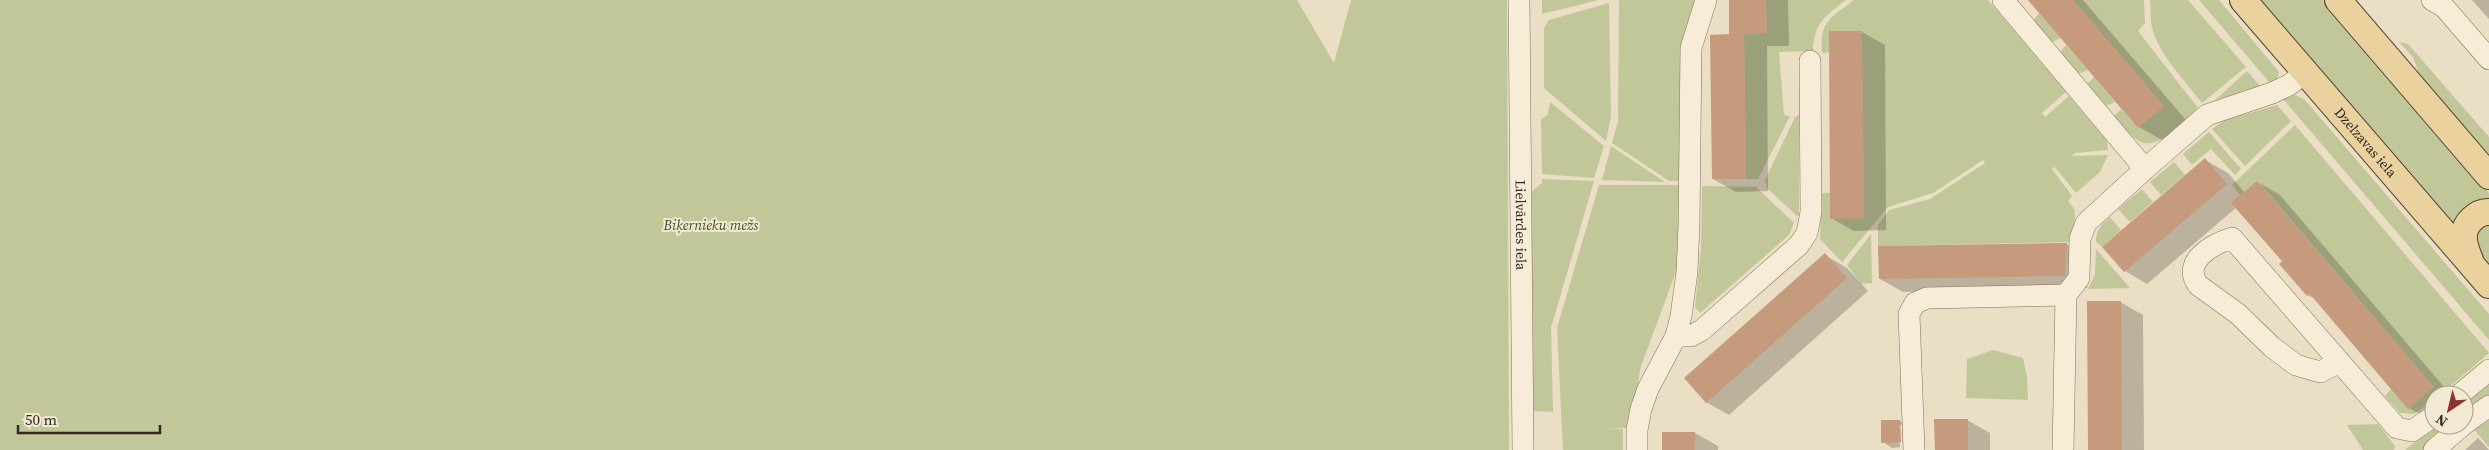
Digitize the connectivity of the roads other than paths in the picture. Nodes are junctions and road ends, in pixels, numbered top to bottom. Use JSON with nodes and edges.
{"nodes":[{"id":1,"x":1519,"y":0,"type":"edge"},
{"id":2,"x":1706,"y":0,"type":"edge"},
{"id":3,"x":2003,"y":0,"type":"edge"},
{"id":4,"x":2243,"y":0,"type":"edge"},
{"id":5,"x":2338,"y":0,"type":"edge"},
{"id":6,"x":2432,"y":0,"type":"edge"},
{"id":7,"x":2489,"y":58,"type":"edge"},
{"id":8,"x":1810,"y":61,"type":"dead end"},
{"id":9,"x":2306,"y":72,"type":"junction"},
{"id":10,"x":2145,"y":168,"type":"junction"},
{"id":11,"x":2489,"y":176,"type":"edge"},
{"id":12,"x":2489,"y":212,"type":"edge"},
{"id":13,"x":2470,"y":260,"type":"junction"},
{"id":14,"x":2489,"y":285,"type":"edge"},
{"id":15,"x":2066,"y":295,"type":"junction"},
{"id":16,"x":1676,"y":336,"type":"junction"},
{"id":17,"x":2340,"y":362,"type":"junction"},
{"id":18,"x":2489,"y":370,"type":"edge"},
{"id":19,"x":2471,"y":385,"type":"edge"},
{"id":20,"x":2489,"y":406,"type":"edge"},
{"id":21,"x":2474,"y":416,"type":"edge"},
{"id":22,"x":2424,"y":423,"type":"edge"},
{"id":23,"x":2451,"y":435,"type":"edge"},
{"id":24,"x":1523,"y":450,"type":"edge"},
{"id":25,"x":1638,"y":450,"type":"edge"},
{"id":26,"x":1914,"y":450,"type":"edge"},
{"id":27,"x":2063,"y":450,"type":"edge"},
{"id":28,"x":2434,"y":450,"type":"edge"}],
"edges":[{"from":1,"to":24,"type":"street","name":"Lielvārdes iela"},
{"from":2,"to":16,"type":"street"},
{"from":3,"to":10,"type":"street"},
{"from":4,"to":9,"type":"main road","name":"Dzelzavas iela"},
{"from":5,"to":11,"type":"main road"},
{"from":6,"to":7,"type":"street"},
{"from":8,"to":16,"type":"street"},
{"from":9,"to":10,"type":"street"},
{"from":9,"to":13,"type":"main road","name":"Dzelzavas iela"},
{"from":10,"to":15,"type":"street"},
{"from":12,"to":13,"type":"main road"},
{"from":13,"to":14,"type":"main road","name":"Dzelzavas iela"},
{"from":15,"to":26,"type":"street"},
{"from":15,"to":27,"type":"street"},
{"from":16,"to":25,"type":"street"},
{"from":17,"to":17,"type":"street"},
{"from":17,"to":22,"type":"street"},
{"from":18,"to":19,"type":"street"},
{"from":20,"to":21,"type":"street"},
{"from":23,"to":28,"type":"street"}]}
